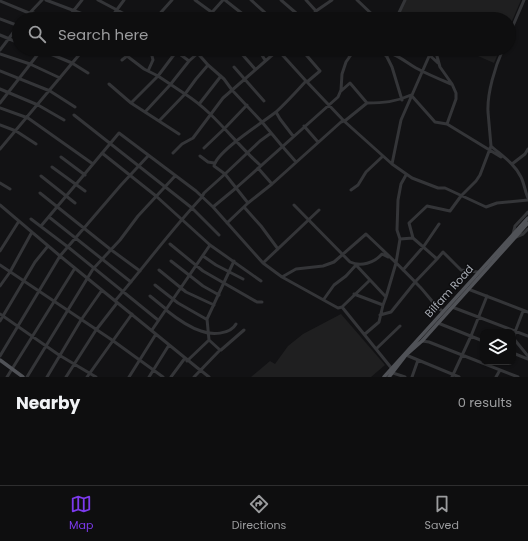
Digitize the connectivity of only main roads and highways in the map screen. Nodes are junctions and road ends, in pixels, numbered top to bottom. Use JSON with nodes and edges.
{"nodes":[{"id":1,"x":528,"y":218,"type":"edge"},
{"id":2,"x":528,"y":223,"type":"edge"},
{"id":3,"x":514,"y":235,"type":"junction"},
{"id":4,"x":405,"y":355,"type":"junction"},
{"id":5,"x":0,"y":360,"type":"edge"},
{"id":6,"x":393,"y":371,"type":"junction"},
{"id":7,"x":23,"y":377,"type":"edge"},
{"id":8,"x":384,"y":377,"type":"edge"},
{"id":9,"x":389,"y":377,"type":"edge"}],
"edges":[{"from":1,"to":3,"type":"main road","name":"Bilfam Road"},
{"from":2,"to":3,"type":"main road"},
{"from":3,"to":4,"type":"main road","name":"Bilfam Road"},
{"from":3,"to":4,"type":"main road"},
{"from":4,"to":6,"type":"main road"},
{"from":5,"to":7,"type":"main road"},
{"from":6,"to":8,"type":"main road"},
{"from":6,"to":9,"type":"main road"}]}
